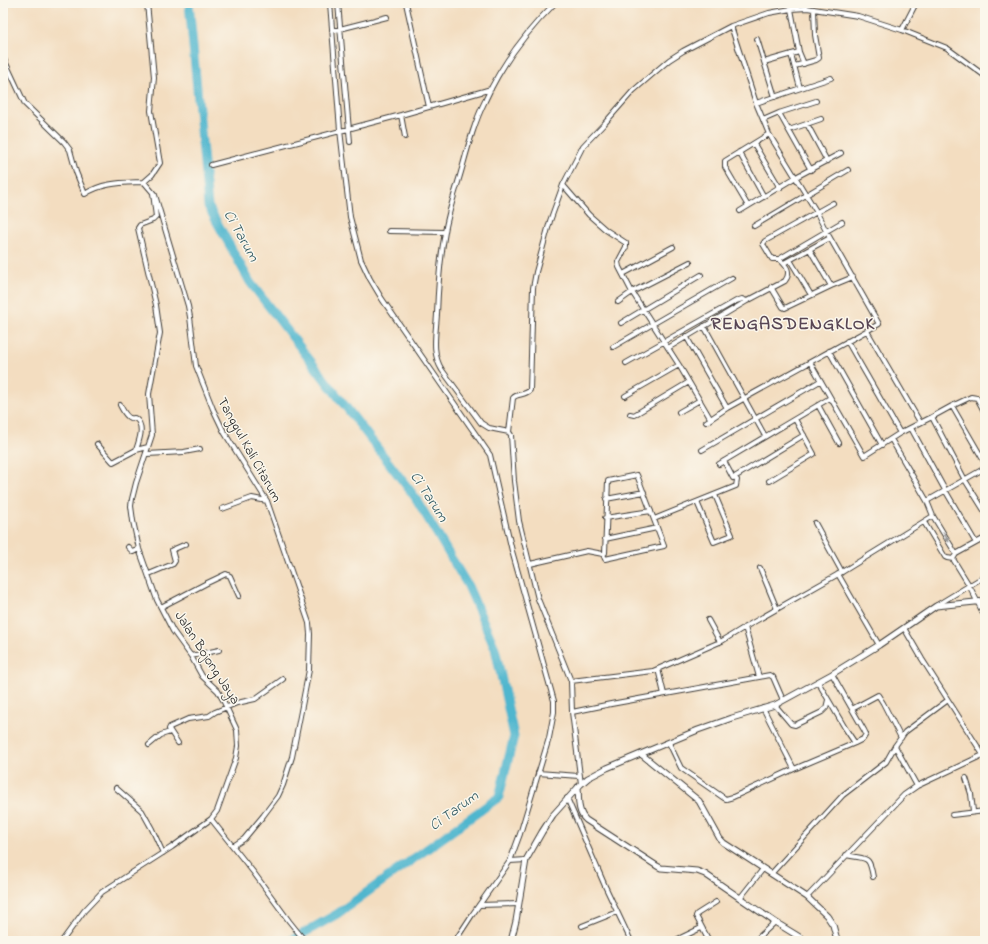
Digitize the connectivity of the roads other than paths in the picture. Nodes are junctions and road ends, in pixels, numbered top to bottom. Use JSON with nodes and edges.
{"nodes":[{"id":1,"x":148,"y":3,"type":"edge"},
{"id":2,"x":330,"y":3,"type":"edge"},
{"id":3,"x":338,"y":3,"type":"edge"},
{"id":4,"x":406,"y":3,"type":"edge"},
{"id":5,"x":555,"y":3,"type":"edge"},
{"id":6,"x":916,"y":3,"type":"edge"},
{"id":7,"x":791,"y":9,"type":"junction"},
{"id":8,"x":814,"y":9,"type":"junction"},
{"id":9,"x":387,"y":17,"type":"dead end"},
{"id":10,"x":731,"y":26,"type":"junction"},
{"id":11,"x":340,"y":29,"type":"junction"},
{"id":12,"x":902,"y":30,"type":"junction"},
{"id":13,"x":332,"y":31,"type":"junction"},
{"id":14,"x":757,"y":39,"type":"dead end"},
{"id":15,"x":799,"y":52,"type":"junction"},
{"id":16,"x":791,"y":54,"type":"junction"},
{"id":17,"x":3,"y":57,"type":"edge"},
{"id":18,"x":764,"y":62,"type":"junction"},
{"id":19,"x":804,"y":64,"type":"junction"},
{"id":20,"x":794,"y":66,"type":"junction"},
{"id":21,"x":985,"y":76,"type":"edge"},
{"id":22,"x":831,"y":78,"type":"dead end"},
{"id":23,"x":800,"y":88,"type":"junction"},
{"id":24,"x":491,"y":89,"type":"junction"},
{"id":25,"x":775,"y":97,"type":"junction"},
{"id":26,"x":816,"y":101,"type":"dead end"},
{"id":27,"x":756,"y":103,"type":"junction"},
{"id":28,"x":429,"y":106,"type":"junction"},
{"id":29,"x":779,"y":113,"type":"junction"},
{"id":30,"x":401,"y":115,"type":"junction"},
{"id":31,"x":821,"y":119,"type":"dead end"},
{"id":32,"x":763,"y":120,"type":"junction"},
{"id":33,"x":807,"y":124,"type":"junction"},
{"id":34,"x":348,"y":128,"type":"junction"},
{"id":35,"x":340,"y":130,"type":"junction"},
{"id":36,"x":789,"y":130,"type":"junction"},
{"id":37,"x":769,"y":134,"type":"junction"},
{"id":38,"x":405,"y":137,"type":"dead end"},
{"id":39,"x":350,"y":142,"type":"dead end"},
{"id":40,"x":754,"y":144,"type":"junction"},
{"id":41,"x":739,"y":152,"type":"junction"},
{"id":42,"x":841,"y":153,"type":"dead end"},
{"id":43,"x":827,"y":161,"type":"junction"},
{"id":44,"x":211,"y":165,"type":"dead end"},
{"id":45,"x":811,"y":170,"type":"junction"},
{"id":46,"x":848,"y":170,"type":"dead end"},
{"id":47,"x":796,"y":177,"type":"junction"},
{"id":48,"x":144,"y":182,"type":"junction"},
{"id":49,"x":563,"y":185,"type":"junction"},
{"id":50,"x":780,"y":188,"type":"junction"},
{"id":51,"x":152,"y":191,"type":"junction"},
{"id":52,"x":806,"y":195,"type":"junction"},
{"id":53,"x":764,"y":197,"type":"junction"},
{"id":54,"x":833,"y":203,"type":"dead end"},
{"id":55,"x":748,"y":206,"type":"junction"},
{"id":56,"x":816,"y":211,"type":"junction"},
{"id":57,"x":740,"y":212,"type":"dead end"},
{"id":58,"x":842,"y":222,"type":"dead end"},
{"id":59,"x":754,"y":226,"type":"dead end"},
{"id":60,"x":389,"y":231,"type":"dead end"},
{"id":61,"x":826,"y":231,"type":"junction"},
{"id":62,"x":445,"y":232,"type":"junction"},
{"id":63,"x":830,"y":238,"type":"junction"},
{"id":64,"x":673,"y":247,"type":"dead end"},
{"id":65,"x":810,"y":250,"type":"junction"},
{"id":66,"x":779,"y":259,"type":"junction"},
{"id":67,"x":790,"y":260,"type":"junction"},
{"id":68,"x":690,"y":262,"type":"dead end"},
{"id":69,"x":784,"y":264,"type":"junction"},
{"id":70,"x":623,"y":274,"type":"junction"},
{"id":71,"x":701,"y":274,"type":"dead end"},
{"id":72,"x":853,"y":277,"type":"junction"},
{"id":73,"x":732,"y":278,"type":"dead end"},
{"id":74,"x":831,"y":286,"type":"junction"},
{"id":75,"x":771,"y":288,"type":"junction"},
{"id":76,"x":632,"y":292,"type":"junction"},
{"id":77,"x":810,"y":295,"type":"junction"},
{"id":78,"x":747,"y":301,"type":"junction"},
{"id":79,"x":618,"y":302,"type":"dead end"},
{"id":80,"x":643,"y":309,"type":"junction"},
{"id":81,"x":621,"y":323,"type":"dead end"},
{"id":82,"x":652,"y":324,"type":"junction"},
{"id":83,"x":704,"y":326,"type":"junction"},
{"id":84,"x":867,"y":331,"type":"junction"},
{"id":85,"x":686,"y":336,"type":"junction"},
{"id":86,"x":664,"y":341,"type":"junction"},
{"id":87,"x":847,"y":341,"type":"junction"},
{"id":88,"x":613,"y":347,"type":"dead end"},
{"id":89,"x":668,"y":348,"type":"junction"},
{"id":90,"x":830,"y":351,"type":"junction"},
{"id":91,"x":810,"y":362,"type":"junction"},
{"id":92,"x":626,"y":363,"type":"dead end"},
{"id":93,"x":679,"y":365,"type":"junction"},
{"id":94,"x":820,"y":381,"type":"junction"},
{"id":95,"x":689,"y":382,"type":"junction"},
{"id":96,"x":625,"y":396,"type":"dead end"},
{"id":97,"x":745,"y":398,"type":"junction"},
{"id":98,"x":830,"y":398,"type":"junction"},
{"id":99,"x":700,"y":400,"type":"junction"},
{"id":100,"x":120,"y":405,"type":"dead end"},
{"id":101,"x":818,"y":405,"type":"junction"},
{"id":102,"x":952,"y":406,"type":"junction"},
{"id":103,"x":727,"y":408,"type":"junction"},
{"id":104,"x":679,"y":412,"type":"dead end"},
{"id":105,"x":985,"y":413,"type":"edge"},
{"id":106,"x":630,"y":414,"type":"dead end"},
{"id":107,"x":932,"y":417,"type":"junction"},
{"id":108,"x":710,"y":418,"type":"junction"},
{"id":109,"x":756,"y":418,"type":"junction"},
{"id":110,"x":795,"y":419,"type":"junction"},
{"id":111,"x":706,"y":422,"type":"dead end"},
{"id":112,"x":920,"y":422,"type":"junction"},
{"id":113,"x":911,"y":428,"type":"junction"},
{"id":114,"x":509,"y":432,"type":"junction"},
{"id":115,"x":900,"y":433,"type":"junction"},
{"id":116,"x":804,"y":435,"type":"junction"},
{"id":117,"x":765,"y":436,"type":"junction"},
{"id":118,"x":891,"y":440,"type":"junction"},
{"id":119,"x":840,"y":443,"type":"dead end"},
{"id":120,"x":97,"y":444,"type":"dead end"},
{"id":121,"x":882,"y":444,"type":"junction"},
{"id":122,"x":148,"y":447,"type":"junction"},
{"id":123,"x":200,"y":449,"type":"dead end"},
{"id":124,"x":136,"y":450,"type":"junction"},
{"id":125,"x":702,"y":450,"type":"dead end"},
{"id":126,"x":147,"y":454,"type":"junction"},
{"id":127,"x":724,"y":461,"type":"junction"},
{"id":128,"x":985,"y":463,"type":"edge"},
{"id":129,"x":719,"y":464,"type":"dead end"},
{"id":130,"x":985,"y":468,"type":"edge"},
{"id":131,"x":735,"y":477,"type":"junction"},
{"id":132,"x":965,"y":480,"type":"junction"},
{"id":133,"x":769,"y":481,"type":"dead end"},
{"id":134,"x":945,"y":490,"type":"junction"},
{"id":135,"x":644,"y":492,"type":"junction"},
{"id":136,"x":715,"y":495,"type":"junction"},
{"id":137,"x":606,"y":499,"type":"junction"},
{"id":138,"x":267,"y":501,"type":"junction"},
{"id":139,"x":927,"y":501,"type":"junction"},
{"id":140,"x":697,"y":502,"type":"junction"},
{"id":141,"x":222,"y":509,"type":"dead end"},
{"id":142,"x":651,"y":511,"type":"junction"},
{"id":143,"x":985,"y":512,"type":"edge"},
{"id":144,"x":933,"y":516,"type":"junction"},
{"id":145,"x":605,"y":518,"type":"junction"},
{"id":146,"x":654,"y":519,"type":"junction"},
{"id":147,"x":924,"y":522,"type":"junction"},
{"id":148,"x":815,"y":523,"type":"dead end"},
{"id":149,"x":657,"y":528,"type":"junction"},
{"id":150,"x":985,"y":538,"type":"edge"},
{"id":151,"x":605,"y":539,"type":"junction"},
{"id":152,"x":976,"y":543,"type":"junction"},
{"id":153,"x":186,"y":544,"type":"dead end"},
{"id":154,"x":128,"y":547,"type":"dead end"},
{"id":155,"x":139,"y":549,"type":"junction"},
{"id":156,"x":603,"y":554,"type":"junction"},
{"id":157,"x":956,"y":554,"type":"junction"},
{"id":158,"x":953,"y":559,"type":"junction"},
{"id":159,"x":530,"y":564,"type":"junction"},
{"id":160,"x":760,"y":568,"type":"dead end"},
{"id":161,"x":840,"y":573,"type":"junction"},
{"id":162,"x":149,"y":574,"type":"junction"},
{"id":163,"x":985,"y":576,"type":"edge"},
{"id":164,"x":969,"y":585,"type":"junction"},
{"id":165,"x":239,"y":596,"type":"dead end"},
{"id":166,"x":985,"y":601,"type":"edge"},
{"id":167,"x":978,"y":602,"type":"junction"},
{"id":168,"x":936,"y":606,"type":"junction"},
{"id":169,"x":161,"y":607,"type":"junction"},
{"id":170,"x":777,"y":609,"type":"junction"},
{"id":171,"x":985,"y":617,"type":"edge"},
{"id":172,"x":708,"y":620,"type":"dead end"},
{"id":173,"x":745,"y":627,"type":"junction"},
{"id":174,"x":904,"y":628,"type":"junction"},
{"id":175,"x":720,"y":642,"type":"junction"},
{"id":176,"x":879,"y":645,"type":"junction"},
{"id":177,"x":219,"y":650,"type":"dead end"},
{"id":178,"x":191,"y":656,"type":"junction"},
{"id":179,"x":658,"y":669,"type":"junction"},
{"id":180,"x":832,"y":674,"type":"junction"},
{"id":181,"x":759,"y":677,"type":"junction"},
{"id":182,"x":283,"y":679,"type":"dead end"},
{"id":183,"x":571,"y":681,"type":"junction"},
{"id":184,"x":818,"y":682,"type":"junction"},
{"id":185,"x":664,"y":694,"type":"junction"},
{"id":186,"x":783,"y":700,"type":"junction"},
{"id":187,"x":828,"y":700,"type":"junction"},
{"id":188,"x":948,"y":700,"type":"junction"},
{"id":189,"x":775,"y":704,"type":"junction"},
{"id":190,"x":227,"y":706,"type":"junction"},
{"id":191,"x":764,"y":708,"type":"junction"},
{"id":192,"x":852,"y":709,"type":"junction"},
{"id":193,"x":572,"y":712,"type":"junction"},
{"id":194,"x":170,"y":732,"type":"junction"},
{"id":195,"x":901,"y":738,"type":"junction"},
{"id":196,"x":178,"y":742,"type":"dead end"},
{"id":197,"x":669,"y":743,"type":"junction"},
{"id":198,"x":855,"y":743,"type":"junction"},
{"id":199,"x":149,"y":744,"type":"dead end"},
{"id":200,"x":895,"y":746,"type":"junction"},
{"id":201,"x":641,"y":754,"type":"junction"},
{"id":202,"x":984,"y":756,"type":"edge"},
{"id":203,"x":794,"y":769,"type":"junction"},
{"id":204,"x":538,"y":774,"type":"junction"},
{"id":205,"x":579,"y":776,"type":"junction"},
{"id":206,"x":966,"y":778,"type":"dead end"},
{"id":207,"x":579,"y":785,"type":"junction"},
{"id":208,"x":916,"y":786,"type":"junction"},
{"id":209,"x":116,"y":788,"type":"dead end"},
{"id":210,"x":567,"y":798,"type":"junction"},
{"id":211,"x":985,"y":811,"type":"edge"},
{"id":212,"x":973,"y":812,"type":"junction"},
{"id":213,"x":952,"y":815,"type":"dead end"},
{"id":214,"x":210,"y":820,"type":"junction"},
{"id":215,"x":233,"y":846,"type":"junction"},
{"id":216,"x":163,"y":853,"type":"junction"},
{"id":217,"x":846,"y":855,"type":"junction"},
{"id":218,"x":526,"y":860,"type":"junction"},
{"id":219,"x":510,"y":862,"type":"junction"},
{"id":220,"x":763,"y":869,"type":"junction"},
{"id":221,"x":771,"y":874,"type":"junction"},
{"id":222,"x":873,"y":877,"type":"dead end"},
{"id":223,"x":807,"y":897,"type":"junction"},
{"id":224,"x":740,"y":898,"type":"junction"},
{"id":225,"x":716,"y":902,"type":"dead end"},
{"id":226,"x":520,"y":904,"type":"junction"},
{"id":227,"x":479,"y":905,"type":"junction"},
{"id":228,"x":617,"y":912,"type":"junction"},
{"id":229,"x":775,"y":922,"type":"junction"},
{"id":230,"x":582,"y":926,"type":"dead end"},
{"id":231,"x":701,"y":928,"type":"junction"},
{"id":232,"x":62,"y":941,"type":"edge"},
{"id":233,"x":305,"y":941,"type":"edge"},
{"id":234,"x":455,"y":941,"type":"edge"},
{"id":235,"x":511,"y":941,"type":"edge"},
{"id":236,"x":631,"y":941,"type":"edge"},
{"id":237,"x":674,"y":941,"type":"edge"},
{"id":238,"x":709,"y":941,"type":"edge"},
{"id":239,"x":755,"y":941,"type":"edge"},
{"id":240,"x":806,"y":941,"type":"edge"},
{"id":241,"x":838,"y":941,"type":"edge"}],
"edges":[{"from":1,"to":48,"type":"street"},
{"from":2,"to":13,"type":"street"},
{"from":3,"to":11,"type":"street"},
{"from":4,"to":28,"type":"street"},
{"from":5,"to":24,"type":"street"},
{"from":6,"to":12,"type":"street"},
{"from":7,"to":8,"type":"street"},
{"from":7,"to":10,"type":"street"},
{"from":7,"to":15,"type":"street"},
{"from":8,"to":12,"type":"street"},
{"from":8,"to":19,"type":"street"},
{"from":9,"to":11,"type":"street"},
{"from":10,"to":27,"type":"street"},
{"from":10,"to":49,"type":"street"},
{"from":11,"to":13,"type":"street"},
{"from":11,"to":34,"type":"street"},
{"from":12,"to":21,"type":"street"},
{"from":13,"to":35,"type":"street"},
{"from":14,"to":18,"type":"street"},
{"from":15,"to":16,"type":"street"},
{"from":15,"to":19,"type":"street"},
{"from":16,"to":18,"type":"street"},
{"from":16,"to":20,"type":"street"},
{"from":17,"to":48,"type":"street"},
{"from":18,"to":25,"type":"street"},
{"from":19,"to":20,"type":"street"},
{"from":20,"to":23,"type":"street"},
{"from":22,"to":23,"type":"street"},
{"from":23,"to":25,"type":"street"},
{"from":24,"to":28,"type":"street"},
{"from":24,"to":62,"type":"street"},
{"from":25,"to":27,"type":"street"},
{"from":26,"to":29,"type":"street"},
{"from":27,"to":32,"type":"street"},
{"from":28,"to":30,"type":"street"},
{"from":29,"to":32,"type":"street"},
{"from":29,"to":36,"type":"street"},
{"from":30,"to":34,"type":"street"},
{"from":30,"to":38,"type":"street"},
{"from":31,"to":33,"type":"street"},
{"from":32,"to":37,"type":"street"},
{"from":33,"to":36,"type":"street"},
{"from":33,"to":43,"type":"street"},
{"from":34,"to":35,"type":"street"},
{"from":34,"to":39,"type":"street"},
{"from":35,"to":44,"type":"street"},
{"from":35,"to":204,"type":"street"},
{"from":36,"to":45,"type":"street"},
{"from":37,"to":40,"type":"street"},
{"from":37,"to":47,"type":"street"},
{"from":40,"to":41,"type":"street"},
{"from":40,"to":50,"type":"street"},
{"from":41,"to":53,"type":"street"},
{"from":41,"to":55,"type":"street"},
{"from":42,"to":43,"type":"street"},
{"from":43,"to":45,"type":"street"},
{"from":45,"to":47,"type":"street"},
{"from":46,"to":52,"type":"street"},
{"from":47,"to":50,"type":"street"},
{"from":47,"to":52,"type":"street"},
{"from":48,"to":51,"type":"street","name":"Tanggul Kali Citarum"},
{"from":49,"to":70,"type":"street"},
{"from":49,"to":114,"type":"street"},
{"from":50,"to":53,"type":"street"},
{"from":51,"to":122,"type":"street","name":"Jalan Bojong Jaya"},
{"from":51,"to":138,"type":"street","name":"Tanggul Kali Citarum"},
{"from":52,"to":56,"type":"street"},
{"from":52,"to":59,"type":"street"},
{"from":53,"to":55,"type":"street"},
{"from":54,"to":56,"type":"street"},
{"from":55,"to":57,"type":"street"},
{"from":56,"to":61,"type":"street"},
{"from":56,"to":66,"type":"street"},
{"from":58,"to":61,"type":"street"},
{"from":60,"to":62,"type":"street"},
{"from":61,"to":63,"type":"street"},
{"from":61,"to":66,"type":"street"},
{"from":62,"to":114,"type":"street"},
{"from":63,"to":65,"type":"street"},
{"from":63,"to":72,"type":"street"},
{"from":64,"to":70,"type":"street"},
{"from":65,"to":67,"type":"street"},
{"from":65,"to":74,"type":"street"},
{"from":66,"to":69,"type":"street"},
{"from":67,"to":69,"type":"street"},
{"from":67,"to":77,"type":"street"},
{"from":68,"to":76,"type":"street"},
{"from":69,"to":75,"type":"street"},
{"from":70,"to":76,"type":"street"},
{"from":71,"to":80,"type":"street"},
{"from":72,"to":74,"type":"street"},
{"from":72,"to":84,"type":"street"},
{"from":73,"to":82,"type":"street"},
{"from":74,"to":77,"type":"street"},
{"from":75,"to":77,"type":"street"},
{"from":75,"to":78,"type":"street"},
{"from":76,"to":79,"type":"street"},
{"from":76,"to":80,"type":"street"},
{"from":78,"to":83,"type":"street"},
{"from":78,"to":86,"type":"street"},
{"from":80,"to":81,"type":"street"},
{"from":80,"to":82,"type":"street"},
{"from":82,"to":86,"type":"street"},
{"from":82,"to":88,"type":"street"},
{"from":83,"to":85,"type":"street"},
{"from":83,"to":97,"type":"street"},
{"from":84,"to":87,"type":"street"},
{"from":84,"to":112,"type":"street"},
{"from":85,"to":89,"type":"street"},
{"from":85,"to":103,"type":"street"},
{"from":86,"to":89,"type":"street"},
{"from":86,"to":92,"type":"street"},
{"from":87,"to":90,"type":"street"},
{"from":87,"to":115,"type":"street"},
{"from":89,"to":93,"type":"street"},
{"from":90,"to":91,"type":"street"},
{"from":90,"to":121,"type":"street"},
{"from":91,"to":94,"type":"street"},
{"from":91,"to":97,"type":"street"},
{"from":93,"to":95,"type":"street"},
{"from":93,"to":96,"type":"street"},
{"from":94,"to":98,"type":"street"},
{"from":94,"to":109,"type":"street"},
{"from":95,"to":99,"type":"street"},
{"from":95,"to":106,"type":"street"},
{"from":97,"to":103,"type":"street"},
{"from":97,"to":109,"type":"street"},
{"from":98,"to":101,"type":"street"},
{"from":98,"to":121,"type":"street"},
{"from":99,"to":104,"type":"street"},
{"from":99,"to":108,"type":"street"},
{"from":100,"to":124,"type":"street"},
{"from":101,"to":110,"type":"street"},
{"from":101,"to":119,"type":"street"},
{"from":102,"to":105,"type":"street"},
{"from":102,"to":107,"type":"street"},
{"from":102,"to":128,"type":"street"},
{"from":103,"to":108,"type":"street"},
{"from":107,"to":112,"type":"street"},
{"from":107,"to":132,"type":"street"},
{"from":108,"to":111,"type":"street"},
{"from":109,"to":117,"type":"street"},
{"from":109,"to":125,"type":"street"},
{"from":110,"to":116,"type":"street"},
{"from":110,"to":117,"type":"street"},
{"from":112,"to":113,"type":"street"},
{"from":113,"to":115,"type":"street"},
{"from":113,"to":134,"type":"street"},
{"from":114,"to":159,"type":"street"},
{"from":115,"to":118,"type":"street"},
{"from":116,"to":131,"type":"street"},
{"from":116,"to":133,"type":"street"},
{"from":117,"to":127,"type":"street"},
{"from":118,"to":121,"type":"street"},
{"from":118,"to":139,"type":"street"},
{"from":120,"to":124,"type":"street"},
{"from":122,"to":124,"type":"street"},
{"from":122,"to":126,"type":"street","name":"Jalan Bojong Jaya"},
{"from":123,"to":126,"type":"street"},
{"from":126,"to":155,"type":"street","name":"Jalan Bojong Jaya"},
{"from":127,"to":129,"type":"street"},
{"from":127,"to":131,"type":"street"},
{"from":130,"to":132,"type":"street"},
{"from":131,"to":136,"type":"street"},
{"from":132,"to":134,"type":"street"},
{"from":132,"to":143,"type":"street"},
{"from":134,"to":139,"type":"street"},
{"from":134,"to":152,"type":"street"},
{"from":135,"to":137,"type":"street"},
{"from":135,"to":137,"type":"street"},
{"from":135,"to":142,"type":"street"},
{"from":136,"to":140,"type":"street"},
{"from":136,"to":140,"type":"street"},
{"from":137,"to":145,"type":"street"},
{"from":138,"to":141,"type":"street"},
{"from":138,"to":215,"type":"street","name":"Tanggul Kali Citarum"},
{"from":139,"to":144,"type":"street"},
{"from":140,"to":146,"type":"street"},
{"from":142,"to":145,"type":"street"},
{"from":142,"to":146,"type":"street"},
{"from":144,"to":147,"type":"street"},
{"from":144,"to":157,"type":"street","one_way":true},
{"from":145,"to":151,"type":"street"},
{"from":146,"to":149,"type":"street"},
{"from":147,"to":158,"type":"street"},
{"from":147,"to":161,"type":"street"},
{"from":148,"to":161,"type":"street"},
{"from":149,"to":151,"type":"street"},
{"from":149,"to":156,"type":"street"},
{"from":150,"to":152,"type":"street"},
{"from":151,"to":156,"type":"street"},
{"from":152,"to":157,"type":"street"},
{"from":153,"to":162,"type":"street"},
{"from":154,"to":155,"type":"street"},
{"from":155,"to":162,"type":"street","name":"Jalan Bojong Jaya"},
{"from":156,"to":159,"type":"street"},
{"from":157,"to":158,"type":"street"},
{"from":158,"to":164,"type":"street"},
{"from":159,"to":183,"type":"street"},
{"from":160,"to":170,"type":"street"},
{"from":161,"to":170,"type":"street"},
{"from":161,"to":176,"type":"street"},
{"from":162,"to":169,"type":"street","name":"Jalan Bojong Jaya"},
{"from":163,"to":164,"type":"street"},
{"from":164,"to":167,"type":"street"},
{"from":164,"to":168,"type":"street"},
{"from":165,"to":169,"type":"street"},
{"from":166,"to":167,"type":"street"},
{"from":167,"to":168,"type":"street"},
{"from":167,"to":171,"type":"street"},
{"from":168,"to":174,"type":"street"},
{"from":169,"to":178,"type":"street","name":"Jalan Bojong Jaya"},
{"from":170,"to":173,"type":"street"},
{"from":172,"to":175,"type":"street"},
{"from":173,"to":175,"type":"street"},
{"from":173,"to":181,"type":"street"},
{"from":174,"to":176,"type":"street"},
{"from":174,"to":188,"type":"street"},
{"from":175,"to":179,"type":"street"},
{"from":176,"to":180,"type":"street"},
{"from":177,"to":178,"type":"street"},
{"from":178,"to":190,"type":"street","name":"Jalan Bojong Jaya"},
{"from":179,"to":183,"type":"street"},
{"from":179,"to":185,"type":"street"},
{"from":180,"to":184,"type":"street"},
{"from":180,"to":192,"type":"street"},
{"from":181,"to":185,"type":"street"},
{"from":181,"to":186,"type":"street"},
{"from":182,"to":190,"type":"street"},
{"from":183,"to":193,"type":"street"},
{"from":184,"to":186,"type":"street"},
{"from":184,"to":187,"type":"street"},
{"from":185,"to":193,"type":"street"},
{"from":186,"to":189,"type":"street"},
{"from":187,"to":189,"type":"street"},
{"from":187,"to":198,"type":"street"},
{"from":188,"to":195,"type":"street"},
{"from":188,"to":202,"type":"street"},
{"from":189,"to":191,"type":"street"},
{"from":190,"to":194,"type":"street"},
{"from":190,"to":214,"type":"street","name":"Jalan Bojong Jaya"},
{"from":191,"to":197,"type":"street"},
{"from":191,"to":203,"type":"street"},
{"from":192,"to":195,"type":"street"},
{"from":192,"to":198,"type":"street"},
{"from":193,"to":205,"type":"street"},
{"from":194,"to":196,"type":"street"},
{"from":194,"to":199,"type":"street"},
{"from":195,"to":200,"type":"street"},
{"from":197,"to":201,"type":"street"},
{"from":197,"to":203,"type":"street"},
{"from":198,"to":203,"type":"street"},
{"from":200,"to":208,"type":"street"},
{"from":200,"to":221,"type":"street"},
{"from":201,"to":207,"type":"street"},
{"from":201,"to":220,"type":"street"},
{"from":202,"to":208,"type":"street"},
{"from":204,"to":205,"type":"street"},
{"from":204,"to":219,"type":"street"},
{"from":205,"to":207,"type":"street"},
{"from":206,"to":212,"type":"street"},
{"from":207,"to":210,"type":"street"},
{"from":207,"to":224,"type":"street"},
{"from":208,"to":217,"type":"street"},
{"from":209,"to":216,"type":"street"},
{"from":210,"to":218,"type":"street"},
{"from":210,"to":228,"type":"street"},
{"from":211,"to":212,"type":"street"},
{"from":212,"to":213,"type":"street"},
{"from":214,"to":215,"type":"street"},
{"from":214,"to":216,"type":"street"},
{"from":215,"to":233,"type":"street"},
{"from":216,"to":232,"type":"street"},
{"from":217,"to":222,"type":"street"},
{"from":217,"to":223,"type":"street"},
{"from":218,"to":219,"type":"street"},
{"from":218,"to":226,"type":"street"},
{"from":219,"to":227,"type":"street"},
{"from":220,"to":221,"type":"street"},
{"from":220,"to":224,"type":"street"},
{"from":221,"to":223,"type":"street"},
{"from":223,"to":241,"type":"street"},
{"from":224,"to":229,"type":"street"},
{"from":225,"to":231,"type":"street"},
{"from":226,"to":227,"type":"street"},
{"from":226,"to":235,"type":"street"},
{"from":227,"to":234,"type":"street"},
{"from":228,"to":230,"type":"street"},
{"from":228,"to":236,"type":"street"},
{"from":229,"to":239,"type":"street"},
{"from":229,"to":240,"type":"street"},
{"from":231,"to":237,"type":"street"},
{"from":231,"to":238,"type":"street"}]}
